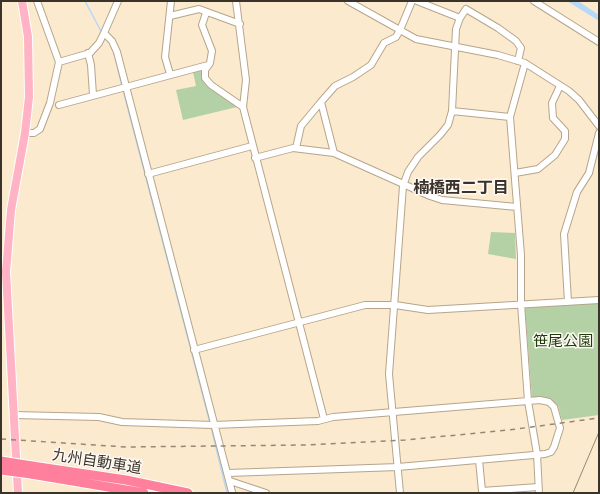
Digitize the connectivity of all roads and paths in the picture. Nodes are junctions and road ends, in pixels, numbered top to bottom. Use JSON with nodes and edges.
{"nodes":[{"id":1,"x":22,"y":1,"type":"edge"},
{"id":2,"x":37,"y":1,"type":"edge"},
{"id":3,"x":118,"y":1,"type":"edge"},
{"id":4,"x":171,"y":1,"type":"edge"},
{"id":5,"x":236,"y":1,"type":"edge"},
{"id":6,"x":348,"y":1,"type":"edge"},
{"id":7,"x":412,"y":1,"type":"edge"},
{"id":8,"x":417,"y":1,"type":"edge"},
{"id":9,"x":534,"y":1,"type":"edge"},
{"id":10,"x":206,"y":13,"type":"junction"},
{"id":11,"x":170,"y":16,"type":"junction"},
{"id":12,"x":460,"y":18,"type":"junction"},
{"id":13,"x":240,"y":24,"type":"junction"},
{"id":14,"x":400,"y":30,"type":"junction"},
{"id":15,"x":104,"y":33,"type":"junction"},
{"id":16,"x":599,"y":42,"type":"edge"},
{"id":17,"x":455,"y":46,"type":"junction"},
{"id":18,"x":88,"y":53,"type":"junction"},
{"id":19,"x":518,"y":61,"type":"junction"},
{"id":20,"x":60,"y":62,"type":"junction"},
{"id":21,"x":525,"y":63,"type":"junction"},
{"id":22,"x":208,"y":65,"type":"junction"},
{"id":23,"x":170,"y":74,"type":"junction"},
{"id":24,"x":560,"y":86,"type":"junction"},
{"id":25,"x":123,"y":87,"type":"junction"},
{"id":26,"x":93,"y":95,"type":"junction"},
{"id":27,"x":321,"y":102,"type":"junction"},
{"id":28,"x":58,"y":105,"type":"dead end"},
{"id":29,"x":242,"y":107,"type":"junction"},
{"id":30,"x":452,"y":111,"type":"junction"},
{"id":31,"x":510,"y":117,"type":"junction"},
{"id":32,"x":599,"y":126,"type":"edge"},
{"id":33,"x":25,"y":133,"type":"junction"},
{"id":34,"x":599,"y":133,"type":"edge"},
{"id":35,"x":252,"y":146,"type":"junction"},
{"id":36,"x":296,"y":148,"type":"junction"},
{"id":37,"x":334,"y":153,"type":"junction"},
{"id":38,"x":255,"y":158,"type":"junction"},
{"id":39,"x":515,"y":173,"type":"junction"},
{"id":40,"x":148,"y":174,"type":"junction"},
{"id":41,"x":403,"y":186,"type":"junction"},
{"id":42,"x":517,"y":208,"type":"junction"},
{"id":43,"x":599,"y":300,"type":"edge"},
{"id":44,"x":568,"y":302,"type":"junction"},
{"id":45,"x":521,"y":304,"type":"junction"},
{"id":46,"x":395,"y":305,"type":"junction"},
{"id":47,"x":298,"y":322,"type":"junction"},
{"id":48,"x":194,"y":350,"type":"junction"},
{"id":49,"x":528,"y":401,"type":"junction"},
{"id":50,"x":394,"y":412,"type":"junction"},
{"id":51,"x":14,"y":415,"type":"junction"},
{"id":52,"x":324,"y":419,"type":"junction"},
{"id":53,"x":211,"y":424,"type":"junction"},
{"id":54,"x":537,"y":454,"type":"junction"},
{"id":55,"x":479,"y":460,"type":"junction"},
{"id":56,"x":1,"y":461,"type":"edge"},
{"id":57,"x":398,"y":467,"type":"junction"},
{"id":58,"x":1,"y":470,"type":"edge"},
{"id":59,"x":32,"y":470,"type":"junction"},
{"id":60,"x":228,"y":473,"type":"junction"},
{"id":61,"x":230,"y":481,"type":"junction"},
{"id":62,"x":538,"y":490,"type":"edge"},
{"id":63,"x":232,"y":492,"type":"edge"},
{"id":64,"x":18,"y":493,"type":"edge"},
{"id":65,"x":144,"y":493,"type":"edge"},
{"id":66,"x":188,"y":493,"type":"edge"},
{"id":67,"x":266,"y":493,"type":"edge"},
{"id":68,"x":400,"y":493,"type":"edge"}],
"edges":[{"from":1,"to":33,"type":"main road"},
{"from":2,"to":20,"type":"street"},
{"from":3,"to":15,"type":"street"},
{"from":4,"to":11,"type":"street"},
{"from":5,"to":13,"type":"street"},
{"from":6,"to":14,"type":"street"},
{"from":7,"to":14,"type":"street"},
{"from":8,"to":12,"type":"street"},
{"from":9,"to":16,"type":"street"},
{"from":10,"to":11,"type":"street"},
{"from":10,"to":13,"type":"street"},
{"from":10,"to":22,"type":"street"},
{"from":11,"to":23,"type":"street"},
{"from":12,"to":17,"type":"street"},
{"from":12,"to":19,"type":"street"},
{"from":13,"to":29,"type":"street"},
{"from":14,"to":17,"type":"street"},
{"from":14,"to":27,"type":"street"},
{"from":15,"to":18,"type":"street"},
{"from":15,"to":25,"type":"street"},
{"from":17,"to":19,"type":"street"},
{"from":17,"to":30,"type":"street"},
{"from":18,"to":20,"type":"street"},
{"from":18,"to":26,"type":"street"},
{"from":19,"to":21,"type":"street"},
{"from":20,"to":33,"type":"street"},
{"from":21,"to":24,"type":"street"},
{"from":21,"to":31,"type":"street"},
{"from":22,"to":23,"type":"street"},
{"from":22,"to":29,"type":"street"},
{"from":23,"to":25,"type":"street"},
{"from":24,"to":32,"type":"street"},
{"from":24,"to":39,"type":"street"},
{"from":25,"to":26,"type":"street"},
{"from":25,"to":40,"type":"street"},
{"from":26,"to":28,"type":"street"},
{"from":27,"to":36,"type":"street"},
{"from":27,"to":37,"type":"street"},
{"from":29,"to":35,"type":"street"},
{"from":30,"to":31,"type":"street"},
{"from":30,"to":41,"type":"street"},
{"from":31,"to":39,"type":"street"},
{"from":33,"to":51,"type":"main road"},
{"from":34,"to":44,"type":"street"},
{"from":35,"to":38,"type":"street"},
{"from":35,"to":40,"type":"street"},
{"from":36,"to":37,"type":"street"},
{"from":36,"to":38,"type":"street"},
{"from":37,"to":41,"type":"street"},
{"from":38,"to":47,"type":"street"},
{"from":39,"to":42,"type":"street"},
{"from":40,"to":48,"type":"street"},
{"from":41,"to":42,"type":"street"},
{"from":41,"to":46,"type":"street"},
{"from":42,"to":45,"type":"street"},
{"from":43,"to":44,"type":"street"},
{"from":44,"to":45,"type":"street"},
{"from":45,"to":46,"type":"street"},
{"from":45,"to":49,"type":"street"},
{"from":46,"to":47,"type":"street"},
{"from":46,"to":50,"type":"street"},
{"from":47,"to":48,"type":"street"},
{"from":47,"to":52,"type":"street"},
{"from":48,"to":53,"type":"street"},
{"from":49,"to":50,"type":"street"},
{"from":49,"to":54,"type":"street"},
{"from":49,"to":54,"type":"street"},
{"from":50,"to":52,"type":"street"},
{"from":50,"to":57,"type":"street"},
{"from":51,"to":53,"type":"street"},
{"from":51,"to":64,"type":"main road"},
{"from":52,"to":53,"type":"street"},
{"from":53,"to":60,"type":"street"},
{"from":54,"to":55,"type":"street"},
{"from":54,"to":62,"type":"street"},
{"from":55,"to":57,"type":"street"},
{"from":55,"to":62,"type":"street"},
{"from":56,"to":59,"type":"highway","name":"九州自動車道","bridge":true},
{"from":57,"to":60,"type":"street"},
{"from":57,"to":68,"type":"street"},
{"from":58,"to":59,"type":"highway","name":"九州自動車道","bridge":true},
{"from":59,"to":65,"type":"highway","name":"九州自動車道"},
{"from":59,"to":66,"type":"highway","name":"九州自動車道"},
{"from":60,"to":61,"type":"street"},
{"from":61,"to":63,"type":"street"},
{"from":61,"to":67,"type":"street"}]}
